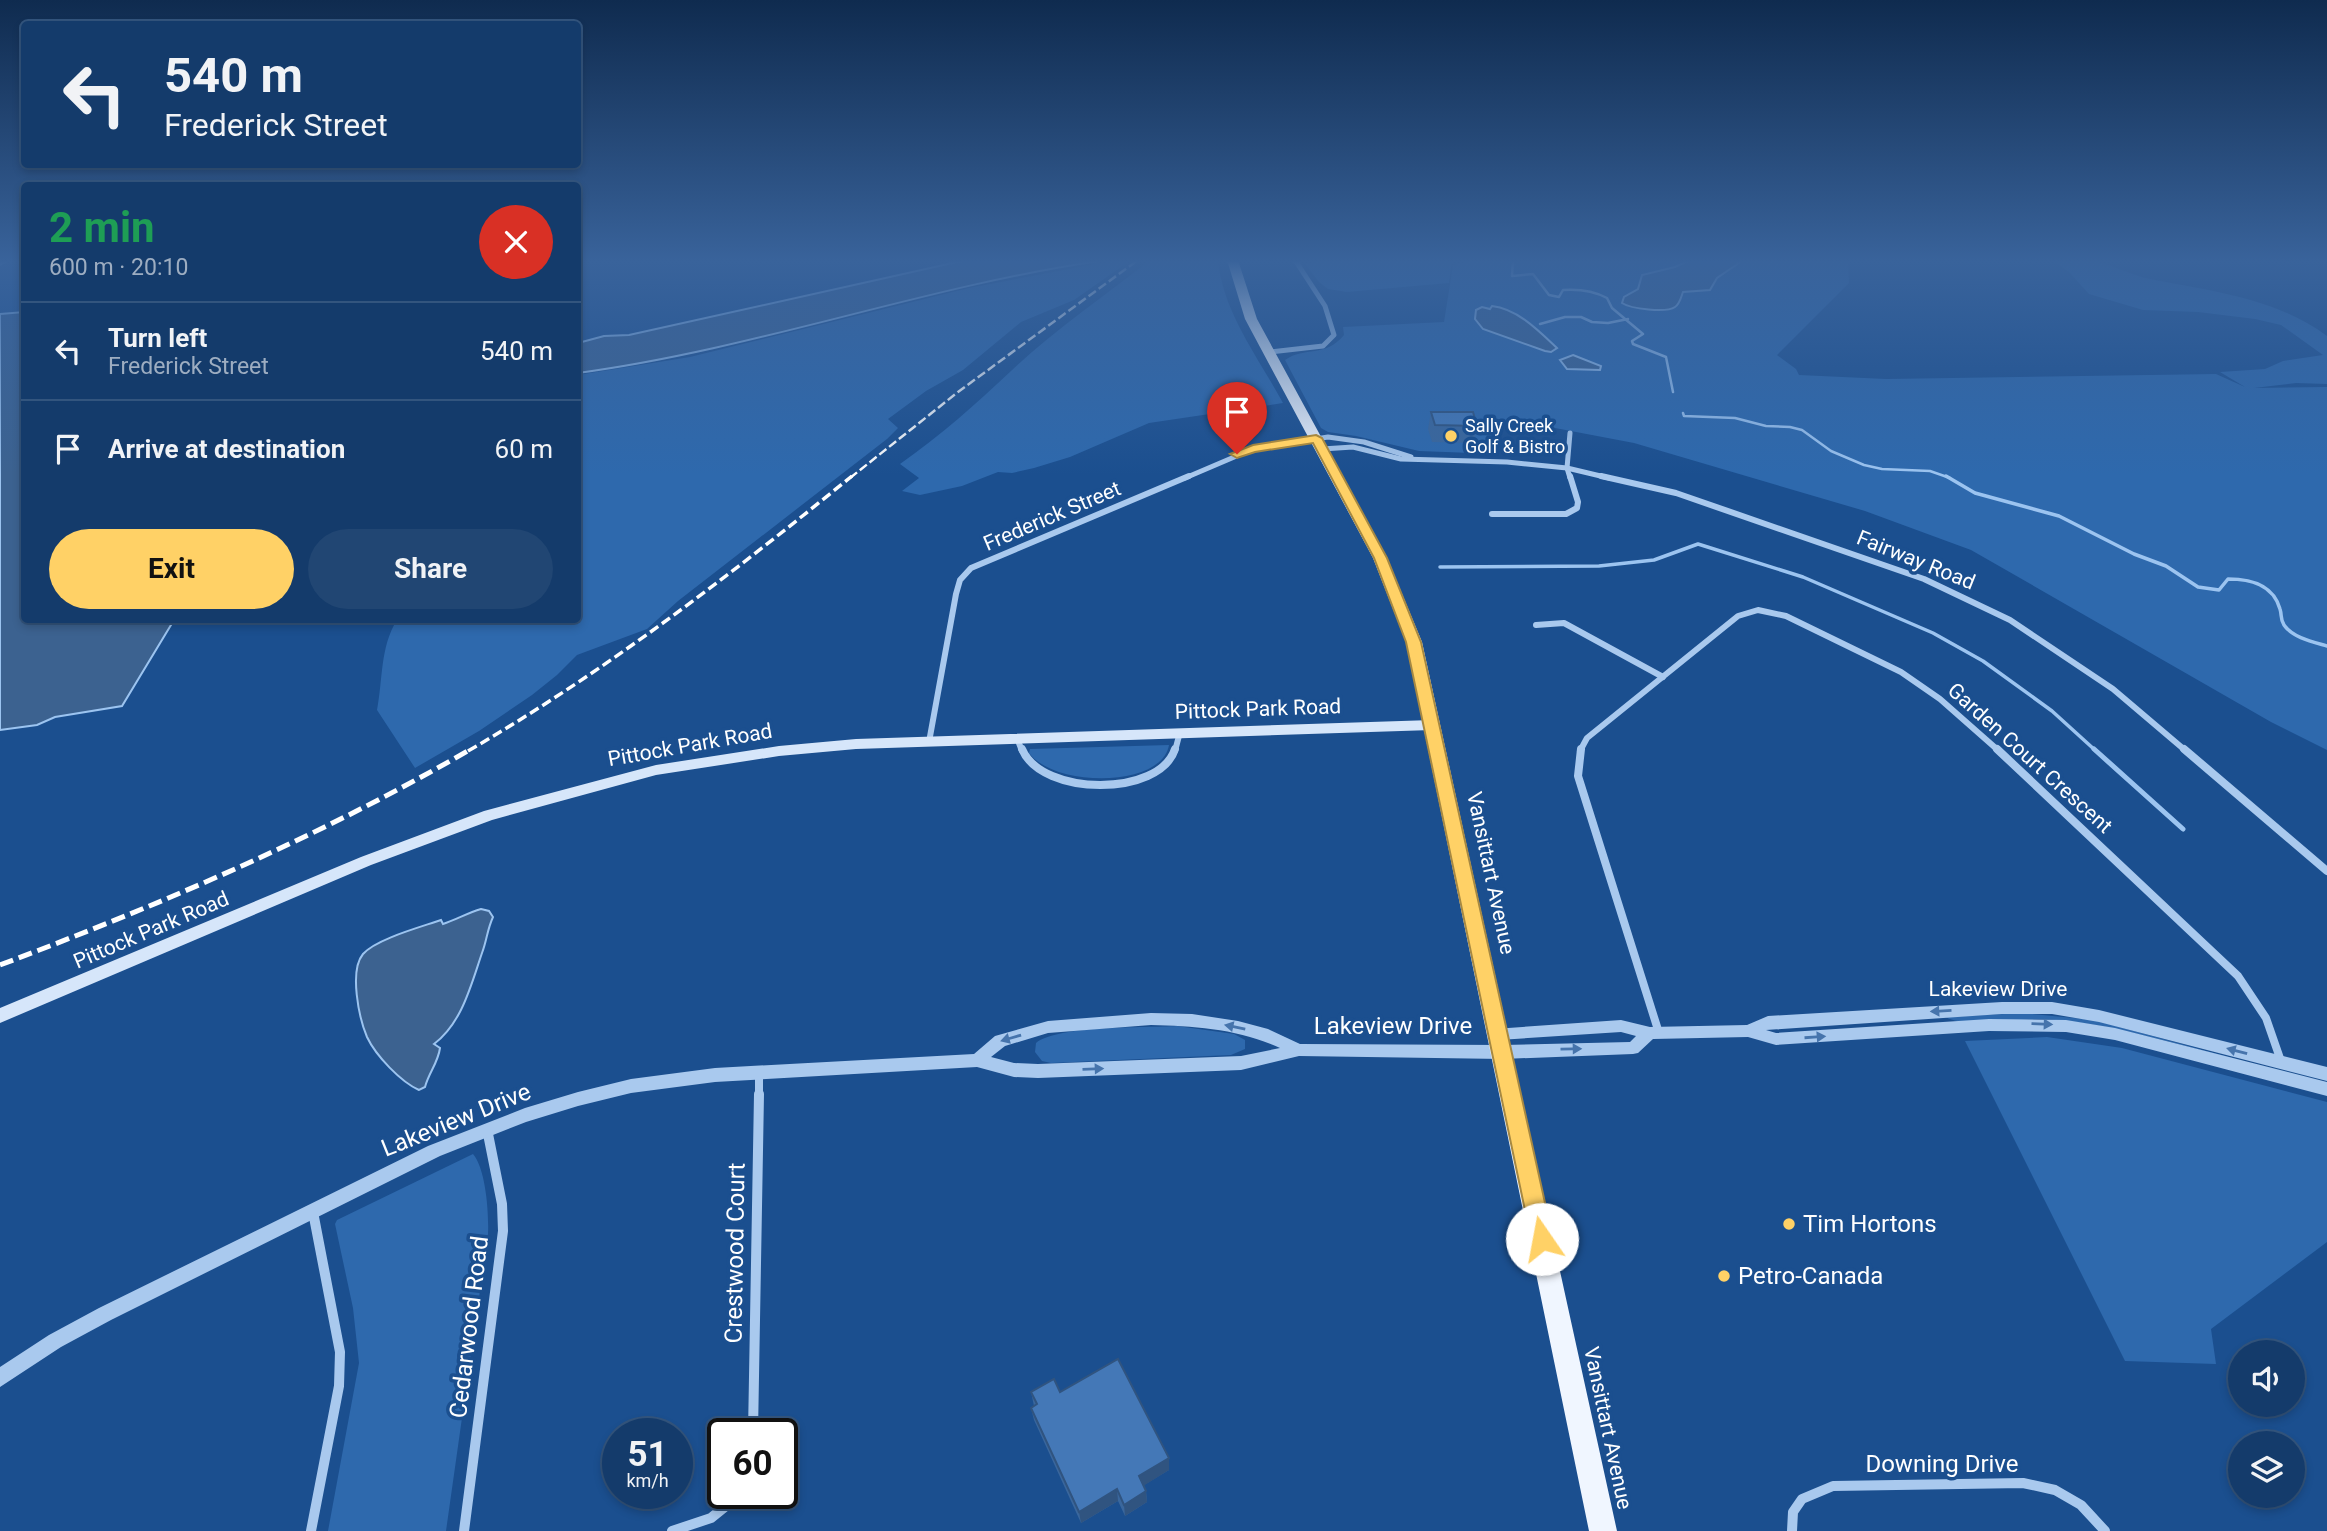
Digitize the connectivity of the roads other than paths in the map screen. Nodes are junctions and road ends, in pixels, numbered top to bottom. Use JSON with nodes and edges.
{"nodes":[{"id":1,"x":1258,"y":331,"type":"edge"},
{"id":2,"x":1333,"y":331,"type":"edge"},
{"id":3,"x":1270,"y":352,"type":"junction"},
{"id":4,"x":1570,"y":433,"type":"dead end"},
{"id":5,"x":1319,"y":443,"type":"junction"},
{"id":6,"x":1412,"y":458,"type":"junction"},
{"id":7,"x":1567,"y":468,"type":"junction"},
{"id":8,"x":1492,"y":514,"type":"dead end"},
{"id":9,"x":1536,"y":625,"type":"dead end"},
{"id":10,"x":1662,"y":677,"type":"junction"},
{"id":11,"x":1432,"y":724,"type":"junction"},
{"id":12,"x":1180,"y":732,"type":"junction"},
{"id":13,"x":1017,"y":738,"type":"junction"},
{"id":14,"x":929,"y":742,"type":"junction"},
{"id":15,"x":2327,"y":871,"type":"edge"},
{"id":16,"x":0,"y":1016,"type":"edge"},
{"id":17,"x":1748,"y":1031,"type":"joint"},
{"id":18,"x":1654,"y":1033,"type":"junction"},
{"id":19,"x":1501,"y":1043,"type":"junction"},
{"id":20,"x":1299,"y":1050,"type":"junction"},
{"id":21,"x":977,"y":1060,"type":"junction"},
{"id":22,"x":2284,"y":1071,"type":"junction"},
{"id":23,"x":759,"y":1073,"type":"junction"},
{"id":24,"x":2327,"y":1074,"type":"edge"},
{"id":25,"x":2327,"y":1089,"type":"edge"},
{"id":26,"x":487,"y":1129,"type":"junction"},
{"id":27,"x":313,"y":1212,"type":"junction"},
{"id":28,"x":0,"y":1378,"type":"edge"},
{"id":29,"x":753,"y":1418,"type":"edge"},
{"id":30,"x":726,"y":1509,"type":"edge"},
{"id":31,"x":311,"y":1531,"type":"edge"},
{"id":32,"x":464,"y":1531,"type":"edge"},
{"id":33,"x":672,"y":1531,"type":"edge"},
{"id":34,"x":1603,"y":1531,"type":"edge"},
{"id":35,"x":1791,"y":1531,"type":"edge"},
{"id":36,"x":2105,"y":1531,"type":"edge"}],
"edges":[{"from":1,"to":3,"type":"main road","name":"Vansittart Avenue"},
{"from":2,"to":3,"type":"street"},
{"from":3,"to":5,"type":"main road","name":"Vansittart Avenue"},
{"from":4,"to":7,"type":"street"},
{"from":5,"to":6,"type":"street","name":"Fairway Road"},
{"from":5,"to":6,"type":"street","name":"Fairway Road"},
{"from":5,"to":11,"type":"main road","name":"Vansittart Avenue"},
{"from":5,"to":14,"type":"street","name":"Frederick Street"},
{"from":6,"to":7,"type":"street","name":"Fairway Road"},
{"from":7,"to":8,"type":"street"},
{"from":7,"to":15,"type":"street","name":"Fairway Road"},
{"from":9,"to":10,"type":"street"},
{"from":10,"to":18,"type":"street","name":"Garden Court Crescent"},
{"from":10,"to":22,"type":"street","name":"Garden Court Crescent"},
{"from":11,"to":12,"type":"main road","name":"Pittock Park Road"},
{"from":11,"to":19,"type":"main road","name":"Vansittart Avenue"},
{"from":12,"to":13,"type":"main road","name":"Pittock Park Road"},
{"from":12,"to":13,"type":"street"},
{"from":13,"to":14,"type":"main road","name":"Pittock Park Road"},
{"from":14,"to":16,"type":"main road","name":"Pittock Park Road"},
{"from":17,"to":18,"type":"street","name":"Lakeview Drive"},
{"from":17,"to":22,"type":"street","name":"Lakeview Drive"},
{"from":18,"to":19,"type":"street","name":"Lakeview Drive"},
{"from":19,"to":18,"type":"street","name":"Lakeview Drive","one_way":true},
{"from":19,"to":20,"type":"street","name":"Lakeview Drive"},
{"from":19,"to":34,"type":"main road","name":"Vansittart Avenue"},
{"from":21,"to":20,"type":"street","name":"Lakeview Drive","one_way":true},
{"from":20,"to":21,"type":"street","name":"Lakeview Drive","one_way":true},
{"from":21,"to":23,"type":"street","name":"Lakeview Drive"},
{"from":22,"to":24,"type":"street","name":"Lakeview Drive"},
{"from":22,"to":25,"type":"street","name":"Lakeview Drive"},
{"from":23,"to":26,"type":"street","name":"Lakeview Drive"},
{"from":23,"to":29,"type":"street","name":"Crestwood Court"},
{"from":26,"to":27,"type":"street","name":"Lakeview Drive"},
{"from":26,"to":32,"type":"street","name":"Cedarwood Road"},
{"from":27,"to":28,"type":"street","name":"Lakeview Drive"},
{"from":27,"to":31,"type":"street"},
{"from":30,"to":33,"type":"street"},
{"from":35,"to":36,"type":"street","name":"Downing Drive"}]}
